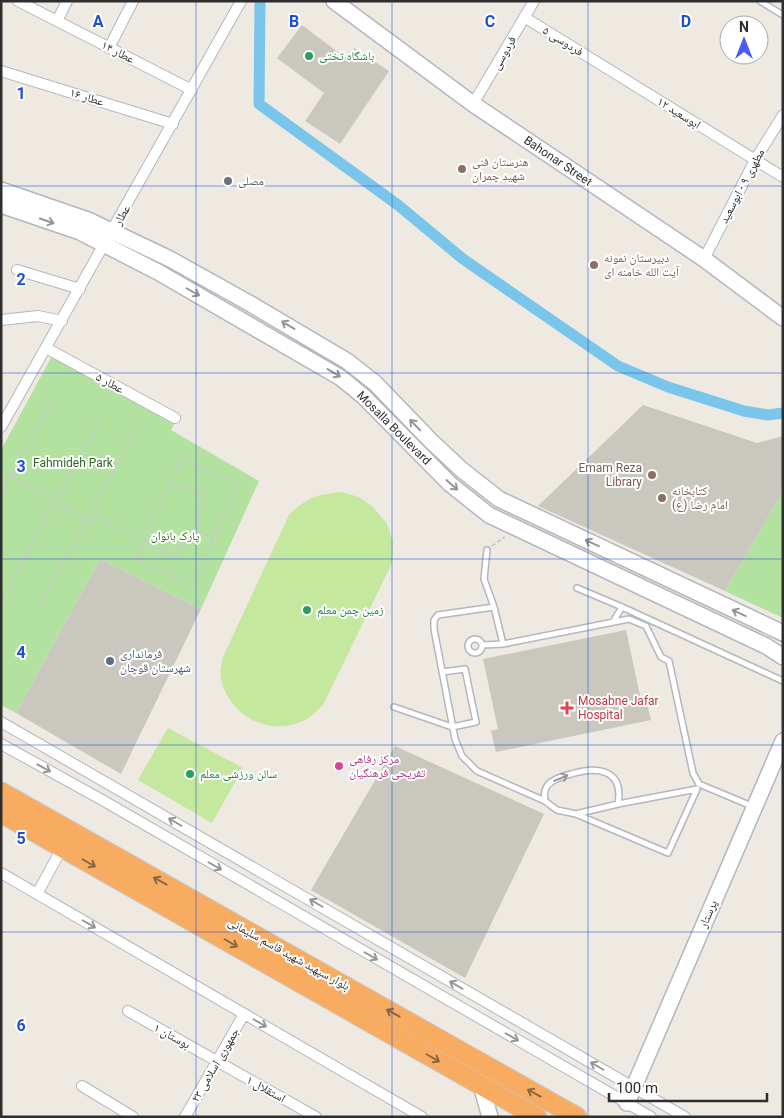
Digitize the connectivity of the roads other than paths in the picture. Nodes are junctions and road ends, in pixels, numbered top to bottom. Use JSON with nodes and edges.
{"nodes":[{"id":1,"x":18,"y":1,"type":"edge"},
{"id":2,"x":67,"y":1,"type":"edge"},
{"id":3,"x":133,"y":1,"type":"edge"},
{"id":4,"x":241,"y":1,"type":"edge"},
{"id":5,"x":334,"y":1,"type":"edge"},
{"id":6,"x":534,"y":1,"type":"edge"},
{"id":7,"x":760,"y":1,"type":"edge"},
{"id":8,"x":783,"y":15,"type":"edge"},
{"id":9,"x":524,"y":17,"type":"junction"},
{"id":10,"x":57,"y":21,"type":"junction"},
{"id":11,"x":109,"y":48,"type":"junction"},
{"id":12,"x":602,"y":65,"type":"joint"},
{"id":13,"x":1,"y":71,"type":"edge"},
{"id":14,"x":192,"y":90,"type":"junction"},
{"id":15,"x":473,"y":104,"type":"junction"},
{"id":16,"x":783,"y":115,"type":"edge"},
{"id":17,"x":173,"y":124,"type":"junction"},
{"id":18,"x":755,"y":160,"type":"junction"},
{"id":19,"x":783,"y":178,"type":"edge"},
{"id":20,"x":1,"y":190,"type":"edge"},
{"id":21,"x":1,"y":205,"type":"edge"},
{"id":22,"x":109,"y":238,"type":"junction"},
{"id":23,"x":704,"y":259,"type":"junction"},
{"id":24,"x":17,"y":270,"type":"dead end"},
{"id":25,"x":80,"y":289,"type":"junction"},
{"id":26,"x":783,"y":318,"type":"edge"},
{"id":27,"x":1,"y":320,"type":"edge"},
{"id":28,"x":62,"y":321,"type":"junction"},
{"id":29,"x":46,"y":348,"type":"junction"},
{"id":30,"x":175,"y":418,"type":"dead end"},
{"id":31,"x":1,"y":427,"type":"edge"},
{"id":32,"x":487,"y":550,"type":"road end"},
{"id":33,"x":577,"y":588,"type":"dead end"},
{"id":34,"x":494,"y":608,"type":"junction"},
{"id":35,"x":622,"y":608,"type":"junction"},
{"id":36,"x":612,"y":622,"type":"junction"},
{"id":37,"x":778,"y":631,"type":"edge"},
{"id":38,"x":503,"y":644,"type":"junction"},
{"id":39,"x":482,"y":646,"type":"dead end"},
{"id":40,"x":766,"y":646,"type":"junction"},
{"id":41,"x":783,"y":658,"type":"edge"},
{"id":42,"x":442,"y":672,"type":"junction"},
{"id":43,"x":783,"y":681,"type":"edge"},
{"id":44,"x":394,"y":707,"type":"dead end"},
{"id":45,"x":1,"y":722,"type":"edge"},
{"id":46,"x":452,"y":727,"type":"junction"},
{"id":47,"x":783,"y":741,"type":"edge"},
{"id":48,"x":1,"y":744,"type":"edge"},
{"id":49,"x":113,"y":785,"type":"junction"},
{"id":50,"x":1,"y":792,"type":"edge"},
{"id":51,"x":104,"y":801,"type":"junction"},
{"id":52,"x":545,"y":801,"type":"junction"},
{"id":53,"x":618,"y":804,"type":"junction"},
{"id":54,"x":754,"y":807,"type":"junction"},
{"id":55,"x":1,"y":813,"type":"edge"},
{"id":56,"x":576,"y":814,"type":"junction"},
{"id":57,"x":62,"y":848,"type":"junction"},
{"id":58,"x":1,"y":873,"type":"edge"},
{"id":59,"x":37,"y":894,"type":"junction"},
{"id":60,"x":364,"y":932,"type":"junction"},
{"id":61,"x":355,"y":947,"type":"junction"},
{"id":62,"x":128,"y":1011,"type":"dead end"},
{"id":63,"x":244,"y":1014,"type":"junction"},
{"id":64,"x":217,"y":1061,"type":"junction"},
{"id":65,"x":481,"y":1085,"type":"junction"},
{"id":66,"x":82,"y":1086,"type":"dead end"},
{"id":67,"x":634,"y":1088,"type":"junction"},
{"id":68,"x":628,"y":1103,"type":"junction"},
{"id":69,"x":134,"y":1117,"type":"edge"},
{"id":70,"x":185,"y":1117,"type":"edge"},
{"id":71,"x":316,"y":1117,"type":"edge"},
{"id":72,"x":422,"y":1117,"type":"edge"},
{"id":73,"x":490,"y":1117,"type":"edge"},
{"id":74,"x":537,"y":1117,"type":"edge"},
{"id":75,"x":577,"y":1117,"type":"edge"},
{"id":76,"x":651,"y":1117,"type":"edge"},
{"id":77,"x":685,"y":1117,"type":"edge"}],
"edges":[{"from":1,"to":10,"type":"street","name":"عطار ۱۴"},
{"from":2,"to":10,"type":"street"},
{"from":3,"to":11,"type":"street"},
{"from":4,"to":14,"type":"street","name":"عطار"},
{"from":5,"to":15,"type":"street","name":"Bahonar Street"},
{"from":6,"to":9,"type":"street","name":"فردوسی"},
{"from":7,"to":8,"type":"lane"},
{"from":9,"to":12,"type":"street","name":"فردوسی ۵"},
{"from":9,"to":15,"type":"street","name":"فردوسی"},
{"from":10,"to":11,"type":"street","name":"عطار ۱۴"},
{"from":11,"to":14,"type":"street","name":"عطار ۱۴"},
{"from":12,"to":18,"type":"street","name":"ابوسعید ۱۲"},
{"from":13,"to":17,"type":"street","name":"عطار ۱۶"},
{"from":14,"to":17,"type":"street","name":"عطار"},
{"from":15,"to":23,"type":"street","name":"Bahonar Street"},
{"from":16,"to":18,"type":"street","name":"مطهری ۹ - ابوسعید"},
{"from":17,"to":22,"type":"street","name":"عطار"},
{"from":18,"to":19,"type":"street","name":"ابوسعید ۱۲"},
{"from":18,"to":23,"type":"street","name":"مطهری ۹ - ابوسعید"},
{"from":20,"to":22,"type":"street","name":"Mosalla Boulevard"},
{"from":21,"to":22,"type":"street","name":"Mosalla Boulevard","one_way":true},
{"from":22,"to":25,"type":"street","name":"عطار"},
{"from":37,"to":22,"type":"street","name":"Mosalla Boulevard","one_way":true},
{"from":22,"to":40,"type":"street","name":"Mosalla Boulevard","one_way":true},
{"from":23,"to":26,"type":"street","name":"Bahonar Street"},
{"from":24,"to":25,"type":"street"},
{"from":25,"to":28,"type":"street","name":"عطار"},
{"from":27,"to":28,"type":"street"},
{"from":28,"to":29,"type":"street","name":"عطار"},
{"from":29,"to":30,"type":"street","name":"عطار ۵"},
{"from":29,"to":31,"type":"street","name":"عطار"},
{"from":32,"to":34,"type":"lane"},
{"from":33,"to":35,"type":"lane"},
{"from":34,"to":38,"type":"lane"},
{"from":34,"to":42,"type":"lane"},
{"from":35,"to":36,"type":"lane"},
{"from":35,"to":43,"type":"lane"},
{"from":36,"to":38,"type":"lane"},
{"from":36,"to":54,"type":"lane"},
{"from":37,"to":40,"type":"street"},
{"from":38,"to":39,"type":"lane"},
{"from":40,"to":41,"type":"street","name":"Mosalla Boulevard"},
{"from":42,"to":46,"type":"lane"},
{"from":42,"to":46,"type":"lane"},
{"from":44,"to":46,"type":"lane"},
{"from":45,"to":49,"type":"street"},
{"from":46,"to":52,"type":"lane"},
{"from":47,"to":54,"type":"street","name":"پرستار"},
{"from":48,"to":51,"type":"street","one_way":true},
{"from":49,"to":51,"type":"street"},
{"from":60,"to":49,"type":"street","one_way":true},
{"from":75,"to":50,"type":"highway","name":"بلوار سپهبد شهید قاسم سلیمانی","one_way":true},
{"from":51,"to":61,"type":"street","one_way":true},
{"from":52,"to":53,"type":"lane","one_way":true},
{"from":52,"to":56,"type":"lane"},
{"from":53,"to":56,"type":"lane"},
{"from":53,"to":56,"type":"lane"},
{"from":54,"to":67,"type":"street","name":"پرستار"},
{"from":55,"to":57,"type":"highway","name":"بلوار سپهبد شهید قاسم سلیمانی"},
{"from":57,"to":59,"type":"street"},
{"from":57,"to":65,"type":"highway","name":"بلوار سپهبد شهید قاسم سلیمانی","one_way":true},
{"from":58,"to":59,"type":"street"},
{"from":59,"to":63,"type":"street","one_way":true},
{"from":60,"to":61,"type":"street"},
{"from":67,"to":60,"type":"street","one_way":true},
{"from":61,"to":68,"type":"street","one_way":true},
{"from":62,"to":64,"type":"street","name":"بوستان ۱"},
{"from":63,"to":64,"type":"street","name":"جمهوری اسلامی ۲۳"},
{"from":63,"to":72,"type":"street","one_way":true},
{"from":64,"to":70,"type":"street","name":"جمهوری اسلامی ۲۳"},
{"from":64,"to":71,"type":"street","name":"استقلال ۱"},
{"from":65,"to":73,"type":"street"},
{"from":65,"to":74,"type":"highway","name":"بلوار سپهبد شهید قاسم سلیمانی"},
{"from":66,"to":69,"type":"street"},
{"from":67,"to":68,"type":"street","name":"پرستار"},
{"from":67,"to":77,"type":"street"},
{"from":68,"to":76,"type":"street"}]}
